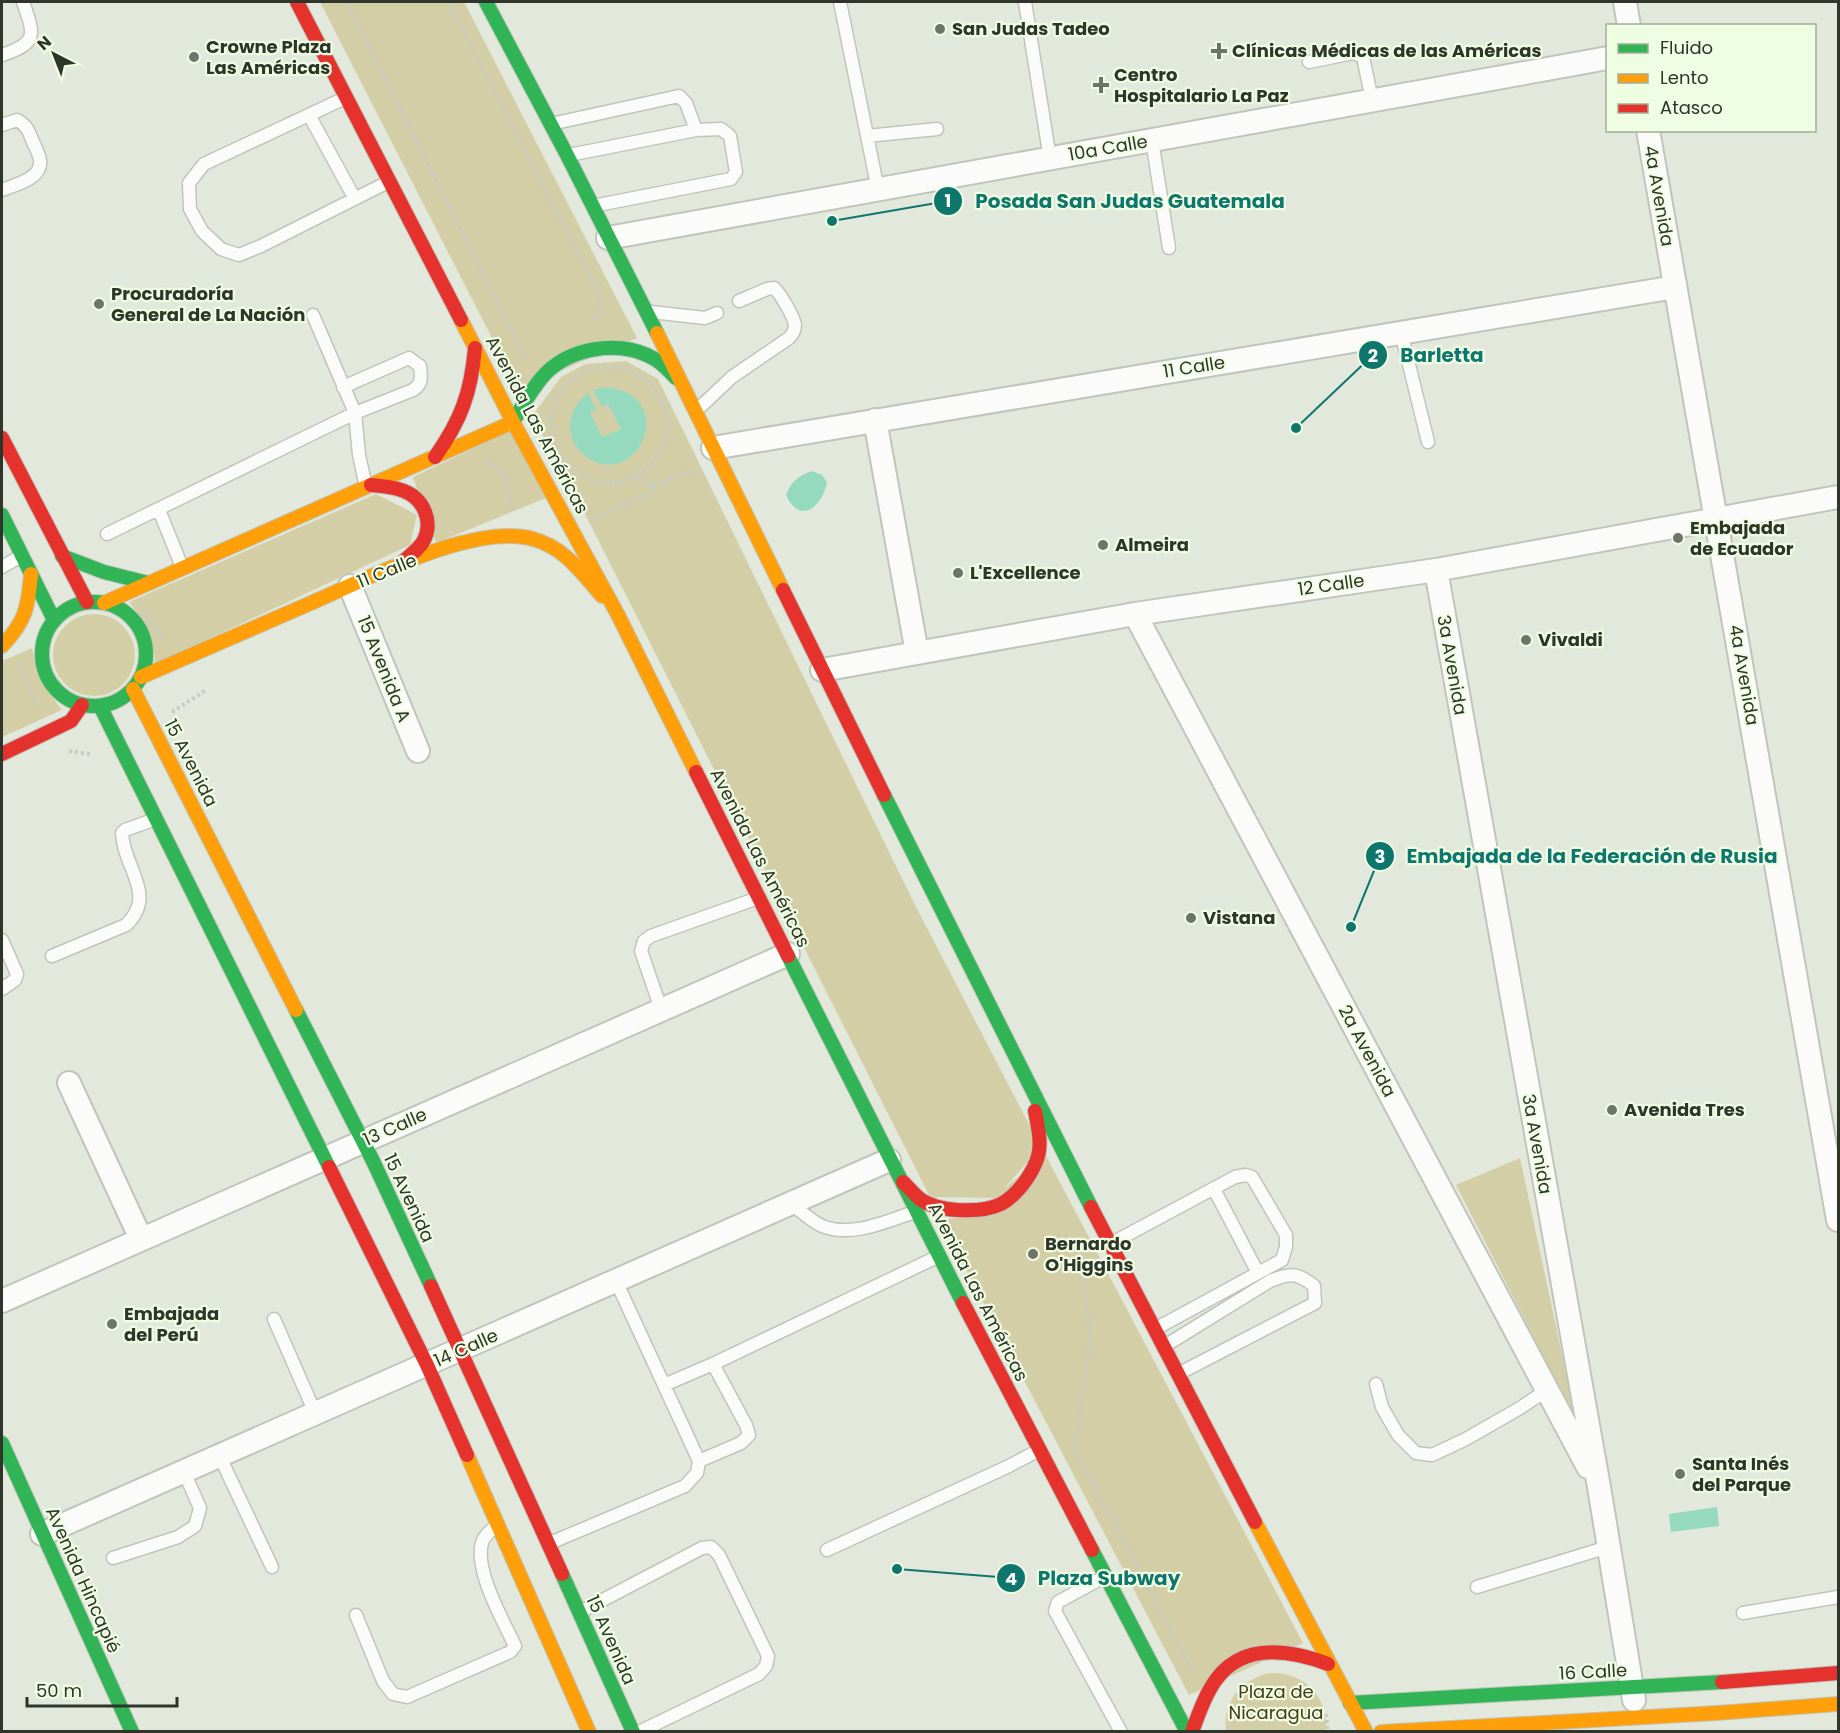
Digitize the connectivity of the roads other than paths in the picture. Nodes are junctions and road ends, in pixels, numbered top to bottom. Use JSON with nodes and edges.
{"nodes":[{"id":1,"x":23,"y":2,"type":"edge"},
{"id":2,"x":297,"y":2,"type":"edge"},
{"id":3,"x":486,"y":2,"type":"edge"},
{"id":4,"x":840,"y":2,"type":"edge"},
{"id":5,"x":1025,"y":2,"type":"edge"},
{"id":6,"x":1625,"y":2,"type":"edge"},
{"id":7,"x":1629,"y":24,"type":"edge"},
{"id":8,"x":2,"y":55,"type":"edge"},
{"id":9,"x":1606,"y":58,"type":"edge"},
{"id":10,"x":1309,"y":62,"type":"dead end"},
{"id":11,"x":346,"y":98,"type":"junction"},
{"id":12,"x":1372,"y":100,"type":"junction"},
{"id":13,"x":309,"y":115,"type":"junction"},
{"id":14,"x":550,"y":124,"type":"junction"},
{"id":15,"x":2,"y":125,"type":"edge"},
{"id":16,"x":938,"y":129,"type":"dead end"},
{"id":17,"x":696,"y":130,"type":"junction"},
{"id":18,"x":1648,"y":132,"type":"edge"},
{"id":19,"x":867,"y":136,"type":"junction"},
{"id":20,"x":1152,"y":140,"type":"junction"},
{"id":21,"x":567,"y":155,"type":"junction"},
{"id":22,"x":1050,"y":159,"type":"junction"},
{"id":23,"x":389,"y":181,"type":"junction"},
{"id":24,"x":878,"y":189,"type":"junction"},
{"id":25,"x":2,"y":190,"type":"edge"},
{"id":26,"x":355,"y":199,"type":"junction"},
{"id":27,"x":592,"y":206,"type":"junction"},
{"id":28,"x":608,"y":238,"type":"junction"},
{"id":29,"x":1169,"y":248,"type":"dead end"},
{"id":30,"x":1675,"y":287,"type":"junction"},
{"id":31,"x":740,"y":301,"type":"dead end"},
{"id":32,"x":646,"y":311,"type":"junction"},
{"id":33,"x":717,"y":313,"type":"dead end"},
{"id":34,"x":312,"y":315,"type":"dead end"},
{"id":35,"x":1401,"y":333,"type":"junction"},
{"id":36,"x":475,"y":348,"type":"junction"},
{"id":37,"x":682,"y":383,"type":"junction"},
{"id":38,"x":343,"y":387,"type":"junction"},
{"id":39,"x":697,"y":411,"type":"junction"},
{"id":40,"x":355,"y":413,"type":"junction"},
{"id":41,"x":875,"y":420,"type":"junction"},
{"id":42,"x":513,"y":422,"type":"junction"},
{"id":43,"x":2,"y":438,"type":"edge"},
{"id":44,"x":1428,"y":442,"type":"dead end"},
{"id":45,"x":713,"y":448,"type":"junction"},
{"id":46,"x":435,"y":457,"type":"junction"},
{"id":47,"x":368,"y":486,"type":"junction"},
{"id":48,"x":1839,"y":497,"type":"edge"},
{"id":49,"x":159,"y":510,"type":"junction"},
{"id":50,"x":2,"y":515,"type":"edge"},
{"id":51,"x":1717,"y":520,"type":"junction"},
{"id":52,"x":107,"y":534,"type":"dead end"},
{"id":53,"x":22,"y":556,"type":"junction"},
{"id":54,"x":62,"y":556,"type":"junction"},
{"id":55,"x":398,"y":566,"type":"junction"},
{"id":56,"x":2,"y":567,"type":"edge"},
{"id":57,"x":182,"y":568,"type":"junction"},
{"id":58,"x":1436,"y":570,"type":"junction"},
{"id":59,"x":31,"y":574,"type":"junction"},
{"id":60,"x":148,"y":583,"type":"junction"},
{"id":61,"x":350,"y":586,"type":"junction"},
{"id":62,"x":87,"y":602,"type":"junction"},
{"id":63,"x":104,"y":603,"type":"junction"},
{"id":64,"x":1135,"y":614,"type":"junction"},
{"id":65,"x":618,"y":615,"type":"junction"},
{"id":66,"x":51,"y":625,"type":"junction"},
{"id":67,"x":2,"y":648,"type":"edge"},
{"id":68,"x":917,"y":653,"type":"junction"},
{"id":69,"x":822,"y":670,"type":"junction"},
{"id":70,"x":141,"y":677,"type":"junction"},
{"id":71,"x":133,"y":689,"type":"junction"},
{"id":72,"x":82,"y":705,"type":"junction"},
{"id":73,"x":100,"y":706,"type":"junction"},
{"id":74,"x":418,"y":751,"type":"dead end"},
{"id":75,"x":2,"y":754,"type":"edge"},
{"id":76,"x":156,"y":819,"type":"junction"},
{"id":77,"x":759,"y":897,"type":"junction"},
{"id":78,"x":2,"y":940,"type":"edge"},
{"id":79,"x":788,"y":954,"type":"junction"},
{"id":80,"x":52,"y":956,"type":"dead end"},
{"id":81,"x":2,"y":989,"type":"edge"},
{"id":82,"x":661,"y":1009,"type":"junction"},
{"id":83,"x":69,"y":1083,"type":"dead end"},
{"id":84,"x":1032,"y":1092,"type":"junction"},
{"id":85,"x":363,"y":1141,"type":"junction"},
{"id":86,"x":323,"y":1158,"type":"junction"},
{"id":87,"x":894,"y":1168,"type":"junction"},
{"id":88,"x":1214,"y":1189,"type":"junction"},
{"id":89,"x":791,"y":1204,"type":"junction"},
{"id":90,"x":916,"y":1212,"type":"junction"},
{"id":91,"x":1839,"y":1220,"type":"edge"},
{"id":92,"x":141,"y":1239,"type":"junction"},
{"id":93,"x":1110,"y":1244,"type":"junction"},
{"id":94,"x":938,"y":1256,"type":"junction"},
{"id":95,"x":1258,"y":1273,"type":"junction"},
{"id":96,"x":616,"y":1281,"type":"junction"},
{"id":97,"x":2,"y":1301,"type":"edge"},
{"id":98,"x":274,"y":1319,"type":"dead end"},
{"id":99,"x":1154,"y":1330,"type":"junction"},
{"id":100,"x":1163,"y":1347,"type":"junction"},
{"id":101,"x":460,"y":1350,"type":"junction"},
{"id":102,"x":713,"y":1364,"type":"junction"},
{"id":103,"x":427,"y":1365,"type":"junction"},
{"id":104,"x":1177,"y":1374,"type":"junction"},
{"id":105,"x":1376,"y":1384,"type":"dead end"},
{"id":106,"x":664,"y":1385,"type":"junction"},
{"id":107,"x":1547,"y":1390,"type":"junction"},
{"id":108,"x":316,"y":1415,"type":"junction"},
{"id":109,"x":2,"y":1443,"type":"edge"},
{"id":110,"x":1040,"y":1449,"type":"junction"},
{"id":111,"x":220,"y":1457,"type":"junction"},
{"id":112,"x":699,"y":1461,"type":"junction"},
{"id":113,"x":184,"y":1472,"type":"junction"},
{"id":114,"x":1599,"y":1487,"type":"junction"},
{"id":115,"x":497,"y":1525,"type":"junction"},
{"id":116,"x":42,"y":1534,"type":"junction"},
{"id":117,"x":549,"y":1543,"type":"junction"},
{"id":118,"x":1608,"y":1547,"type":"junction"},
{"id":119,"x":827,"y":1550,"type":"dead end"},
{"id":120,"x":113,"y":1558,"type":"dead end"},
{"id":121,"x":272,"y":1567,"type":"dead end"},
{"id":122,"x":1106,"y":1576,"type":"junction"},
{"id":123,"x":1477,"y":1587,"type":"dead end"},
{"id":124,"x":1839,"y":1597,"type":"edge"},
{"id":125,"x":579,"y":1613,"type":"junction"},
{"id":126,"x":1743,"y":1613,"type":"dead end"},
{"id":127,"x":356,"y":1615,"type":"dead end"},
{"id":128,"x":1328,"y":1664,"type":"junction"},
{"id":129,"x":1839,"y":1673,"type":"edge"},
{"id":130,"x":1713,"y":1683,"type":"junction"},
{"id":131,"x":1632,"y":1688,"type":"junction"},
{"id":132,"x":1350,"y":1703,"type":"junction"},
{"id":133,"x":1839,"y":1704,"type":"edge"},
{"id":134,"x":1637,"y":1718,"type":"junction"},
{"id":135,"x":1721,"y":1722,"type":"edge"},
{"id":136,"x":132,"y":1731,"type":"edge"},
{"id":137,"x":589,"y":1731,"type":"edge"},
{"id":138,"x":633,"y":1731,"type":"edge"},
{"id":139,"x":639,"y":1731,"type":"edge"},
{"id":140,"x":1121,"y":1731,"type":"edge"},
{"id":141,"x":1187,"y":1731,"type":"edge"},
{"id":142,"x":1192,"y":1731,"type":"edge"},
{"id":143,"x":1366,"y":1731,"type":"edge"},
{"id":144,"x":1381,"y":1731,"type":"edge"}],
"edges":[{"from":1,"to":8,"type":"lane"},
{"from":2,"to":11,"type":"main road","name":"Avenida Las Américas"},
{"from":3,"to":14,"type":"main road"},
{"from":4,"to":19,"type":"lane"},
{"from":5,"to":22,"type":"lane"},
{"from":6,"to":7,"type":"street"},
{"from":9,"to":12,"type":"street","name":"10a Calle"},
{"from":10,"to":12,"type":"lane"},
{"from":11,"to":13,"type":"lane"},
{"from":11,"to":23,"type":"main road","name":"Avenida Las Américas"},
{"from":12,"to":20,"type":"street","name":"10a Calle"},
{"from":13,"to":26,"type":"lane"},
{"from":13,"to":26,"type":"lane"},
{"from":14,"to":17,"type":"lane"},
{"from":14,"to":21,"type":"main road"},
{"from":15,"to":25,"type":"lane"},
{"from":16,"to":19,"type":"lane"},
{"from":17,"to":21,"type":"lane"},
{"from":17,"to":27,"type":"lane"},
{"from":18,"to":30,"type":"street","name":"4a Avenida"},
{"from":19,"to":24,"type":"lane"},
{"from":20,"to":22,"type":"street","name":"10a Calle"},
{"from":20,"to":29,"type":"lane"},
{"from":21,"to":27,"type":"main road"},
{"from":22,"to":24,"type":"street","name":"10a Calle"},
{"from":23,"to":26,"type":"lane"},
{"from":23,"to":36,"type":"main road","name":"Avenida Las Américas"},
{"from":24,"to":28,"type":"street","name":"10a Calle"},
{"from":27,"to":28,"type":"main road"},
{"from":28,"to":32,"type":"main road"},
{"from":30,"to":35,"type":"street","name":"11 Calle"},
{"from":30,"to":51,"type":"street","name":"4a Avenida"},
{"from":31,"to":39,"type":"lane"},
{"from":32,"to":33,"type":"lane"},
{"from":32,"to":37,"type":"main road"},
{"from":34,"to":38,"type":"lane"},
{"from":35,"to":41,"type":"street","name":"11 Calle"},
{"from":35,"to":44,"type":"lane"},
{"from":36,"to":42,"type":"main road","name":"Avenida Las Américas"},
{"from":36,"to":46,"type":"main road"},
{"from":37,"to":39,"type":"main road"},
{"from":37,"to":42,"type":"main road"},
{"from":38,"to":40,"type":"lane"},
{"from":38,"to":40,"type":"lane"},
{"from":39,"to":45,"type":"main road"},
{"from":40,"to":47,"type":"lane"},
{"from":40,"to":49,"type":"lane"},
{"from":41,"to":45,"type":"street","name":"11 Calle"},
{"from":41,"to":68,"type":"street"},
{"from":42,"to":46,"type":"main road"},
{"from":42,"to":65,"type":"main road","name":"Avenida Las Américas"},
{"from":43,"to":54,"type":"main road"},
{"from":45,"to":69,"type":"main road"},
{"from":46,"to":47,"type":"main road"},
{"from":47,"to":55,"type":"main road"},
{"from":47,"to":57,"type":"main road"},
{"from":48,"to":51,"type":"street","name":"12 Calle"},
{"from":49,"to":52,"type":"lane"},
{"from":49,"to":57,"type":"lane"},
{"from":50,"to":53,"type":"main road"},
{"from":51,"to":58,"type":"street","name":"12 Calle"},
{"from":51,"to":91,"type":"street","name":"4a Avenida"},
{"from":53,"to":56,"type":"lane"},
{"from":53,"to":59,"type":"main road"},
{"from":54,"to":60,"type":"main road"},
{"from":54,"to":62,"type":"main road"},
{"from":55,"to":61,"type":"main road","name":"11 Calle"},
{"from":55,"to":65,"type":"main road","name":"11 Calle"},
{"from":57,"to":60,"type":"main road"},
{"from":58,"to":64,"type":"street","name":"12 Calle"},
{"from":58,"to":114,"type":"street","name":"3a Avenida"},
{"from":59,"to":66,"type":"main road"},
{"from":59,"to":67,"type":"main road"},
{"from":60,"to":63,"type":"main road"},
{"from":61,"to":70,"type":"main road","name":"11 Calle"},
{"from":61,"to":74,"type":"street","name":"15 Avenida A"},
{"from":62,"to":63,"type":"main road"},
{"from":62,"to":66,"type":"main road"},
{"from":63,"to":70,"type":"main road"},
{"from":64,"to":68,"type":"street","name":"12 Calle"},
{"from":64,"to":107,"type":"street","name":"2a Avenida"},
{"from":65,"to":77,"type":"main road","name":"Avenida Las Américas"},
{"from":66,"to":67,"type":"main road"},
{"from":66,"to":72,"type":"main road"},
{"from":68,"to":69,"type":"street","name":"12 Calle"},
{"from":69,"to":84,"type":"main road"},
{"from":70,"to":71,"type":"main road"},
{"from":71,"to":73,"type":"main road"},
{"from":71,"to":85,"type":"main road","name":"15 Avenida"},
{"from":72,"to":73,"type":"main road"},
{"from":72,"to":75,"type":"main road"},
{"from":73,"to":76,"type":"main road"},
{"from":76,"to":80,"type":"lane"},
{"from":76,"to":86,"type":"main road"},
{"from":77,"to":79,"type":"main road","name":"Avenida Las Américas"},
{"from":77,"to":82,"type":"lane"},
{"from":78,"to":81,"type":"lane"},
{"from":79,"to":82,"type":"street","name":"13 Calle"},
{"from":79,"to":87,"type":"main road","name":"Avenida Las Américas"},
{"from":82,"to":85,"type":"street","name":"13 Calle"},
{"from":83,"to":92,"type":"street"},
{"from":84,"to":87,"type":"main road"},
{"from":84,"to":93,"type":"main road"},
{"from":85,"to":86,"type":"street","name":"13 Calle"},
{"from":85,"to":101,"type":"main road","name":"15 Avenida"},
{"from":86,"to":92,"type":"street","name":"13 Calle"},
{"from":86,"to":103,"type":"main road"},
{"from":87,"to":89,"type":"street","name":"14 Calle"},
{"from":87,"to":90,"type":"main road","name":"Avenida Las Américas"},
{"from":88,"to":93,"type":"lane"},
{"from":88,"to":95,"type":"lane"},
{"from":88,"to":95,"type":"lane"},
{"from":89,"to":90,"type":"lane"},
{"from":89,"to":96,"type":"street","name":"14 Calle"},
{"from":90,"to":94,"type":"main road","name":"Avenida Las Américas"},
{"from":92,"to":97,"type":"street","name":"13 Calle"},
{"from":93,"to":99,"type":"main road"},
{"from":94,"to":102,"type":"lane"},
{"from":94,"to":110,"type":"main road","name":"Avenida Las Américas"},
{"from":95,"to":99,"type":"lane"},
{"from":96,"to":101,"type":"street","name":"14 Calle"},
{"from":96,"to":106,"type":"lane"},
{"from":98,"to":108,"type":"lane"},
{"from":99,"to":100,"type":"main road"},
{"from":100,"to":104,"type":"main road"},
{"from":100,"to":104,"type":"lane"},
{"from":101,"to":103,"type":"street","name":"14 Calle"},
{"from":101,"to":117,"type":"main road","name":"15 Avenida"},
{"from":102,"to":106,"type":"lane"},
{"from":102,"to":112,"type":"lane"},
{"from":103,"to":108,"type":"street","name":"14 Calle"},
{"from":103,"to":115,"type":"main road"},
{"from":104,"to":128,"type":"main road"},
{"from":105,"to":107,"type":"lane"},
{"from":106,"to":112,"type":"lane"},
{"from":107,"to":114,"type":"street","name":"2a Avenida"},
{"from":108,"to":111,"type":"street","name":"14 Calle"},
{"from":109,"to":116,"type":"main road","name":"Avenida Hincapié"},
{"from":110,"to":119,"type":"lane"},
{"from":110,"to":122,"type":"main road","name":"Avenida Las Américas"},
{"from":111,"to":113,"type":"street","name":"14 Calle"},
{"from":111,"to":121,"type":"lane"},
{"from":112,"to":117,"type":"lane"},
{"from":113,"to":116,"type":"street","name":"14 Calle"},
{"from":113,"to":120,"type":"lane"},
{"from":114,"to":118,"type":"street","name":"3a Avenida"},
{"from":115,"to":127,"type":"lane"},
{"from":115,"to":137,"type":"main road"},
{"from":116,"to":136,"type":"main road","name":"Avenida Hincapié"},
{"from":117,"to":125,"type":"main road","name":"15 Avenida"},
{"from":118,"to":123,"type":"lane"},
{"from":118,"to":131,"type":"street","name":"3a Avenida"},
{"from":122,"to":140,"type":"lane"},
{"from":122,"to":141,"type":"main road","name":"Avenida Las Américas"},
{"from":124,"to":126,"type":"lane"},
{"from":125,"to":138,"type":"main road","name":"15 Avenida"},
{"from":125,"to":139,"type":"lane"},
{"from":128,"to":132,"type":"main road"},
{"from":128,"to":142,"type":"main road"},
{"from":129,"to":130,"type":"main road","name":"16 Calle"},
{"from":130,"to":131,"type":"main road","name":"16 Calle"},
{"from":130,"to":135,"type":"street"},
{"from":131,"to":132,"type":"main road","name":"16 Calle"},
{"from":131,"to":134,"type":"street","name":"3a Avenida"},
{"from":132,"to":143,"type":"main road"},
{"from":133,"to":135,"type":"main road"},
{"from":134,"to":135,"type":"main road"},
{"from":134,"to":144,"type":"main road"}]}
